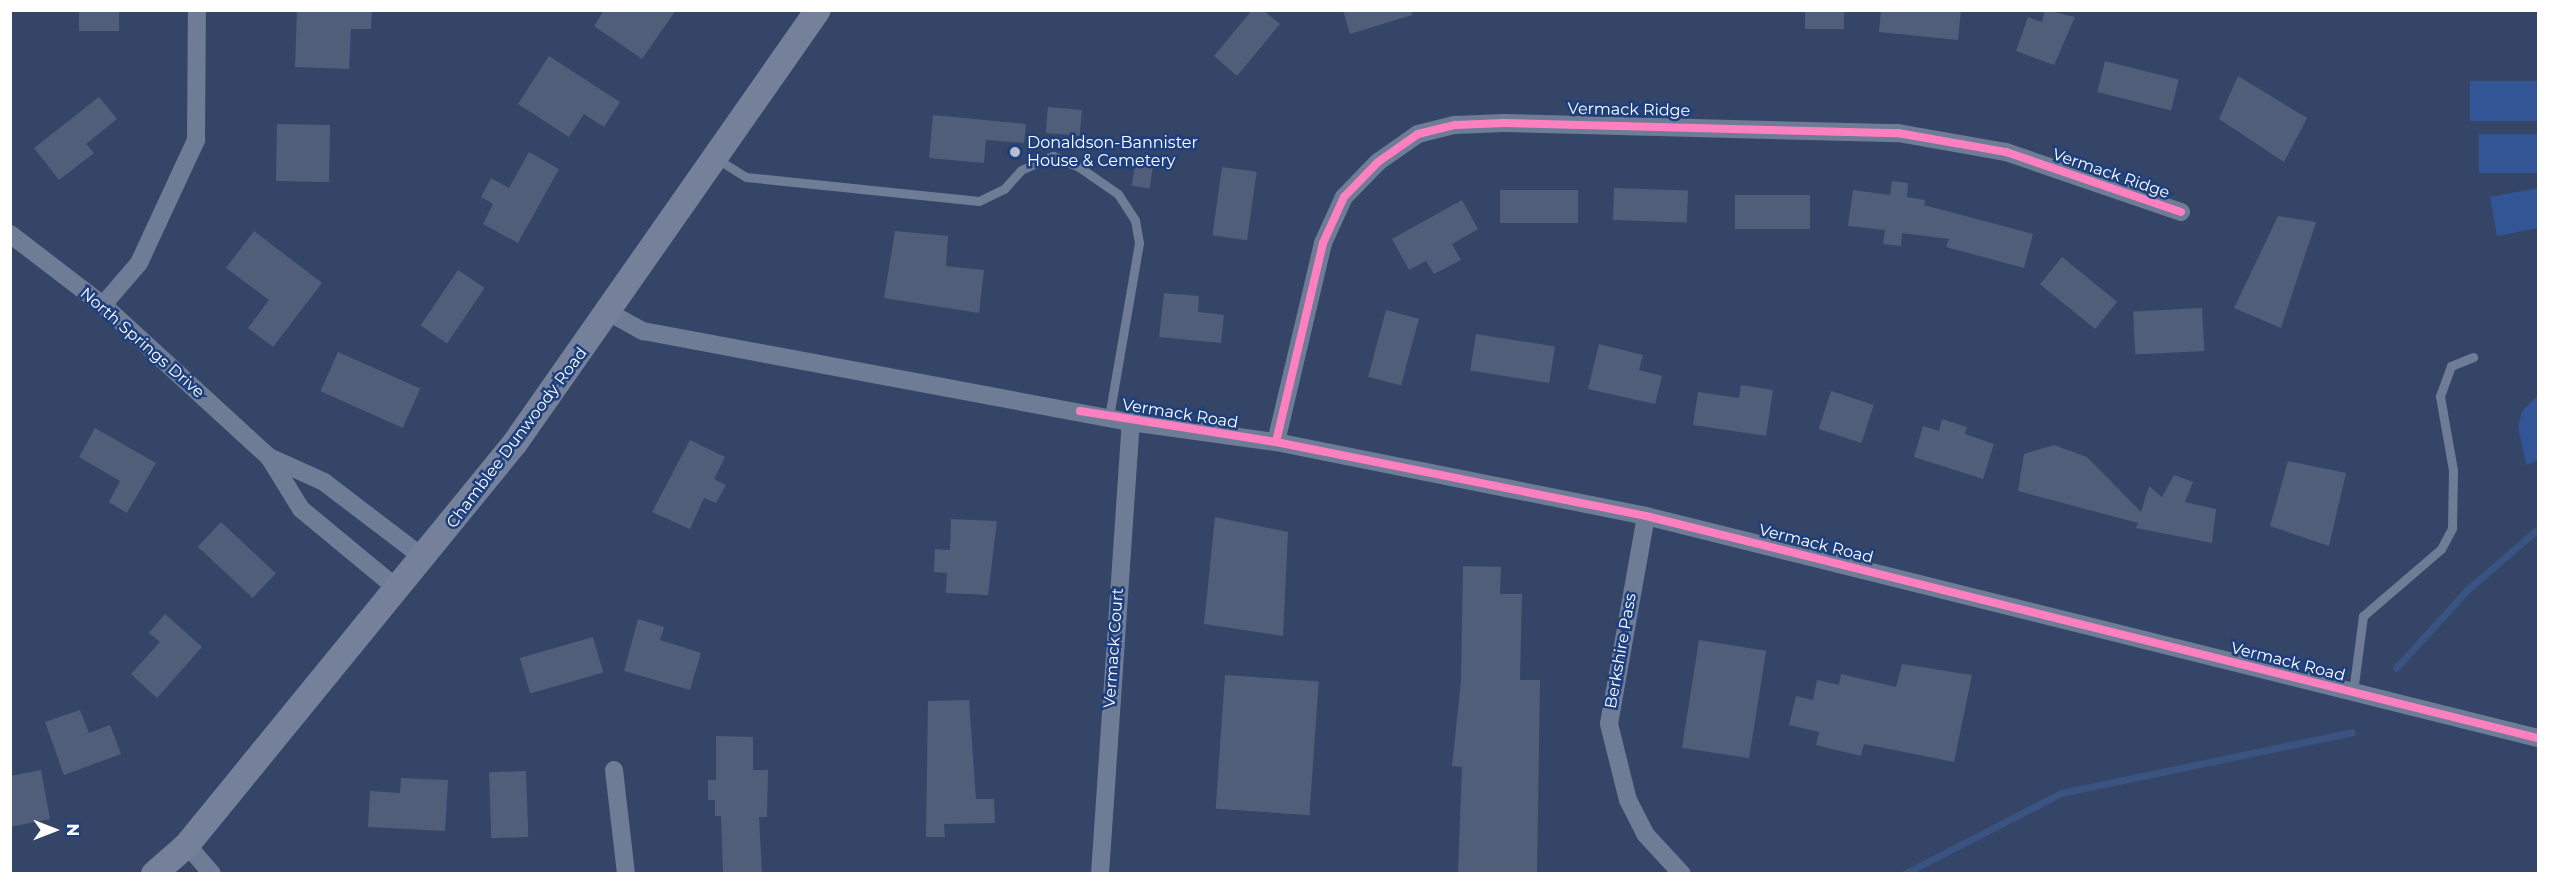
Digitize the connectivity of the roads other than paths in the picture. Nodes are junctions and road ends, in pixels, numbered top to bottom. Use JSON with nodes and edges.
{"nodes":[{"id":1,"x":197,"y":10,"type":"edge"},
{"id":2,"x":818,"y":10,"type":"edge"},
{"id":3,"x":713,"y":156,"type":"junction"},
{"id":4,"x":2181,"y":212,"type":"dead end"},
{"id":5,"x":10,"y":234,"type":"edge"},
{"id":6,"x":103,"y":305,"type":"junction"},
{"id":7,"x":610,"y":313,"type":"junction"},
{"id":8,"x":2473,"y":357,"type":"dead end"},
{"id":9,"x":1108,"y":417,"type":"junction"},
{"id":10,"x":1131,"y":422,"type":"junction"},
{"id":11,"x":1276,"y":442,"type":"junction"},
{"id":12,"x":269,"y":457,"type":"junction"},
{"id":13,"x":1646,"y":516,"type":"junction"},
{"id":14,"x":425,"y":559,"type":"junction"},
{"id":15,"x":399,"y":590,"type":"junction"},
{"id":16,"x":2353,"y":692,"type":"junction"},
{"id":17,"x":2538,"y":738,"type":"edge"},
{"id":18,"x":614,"y":770,"type":"dead end"},
{"id":19,"x":187,"y":846,"type":"junction"},
{"id":20,"x":154,"y":873,"type":"edge"},
{"id":21,"x":212,"y":873,"type":"edge"},
{"id":22,"x":626,"y":873,"type":"edge"},
{"id":23,"x":1100,"y":873,"type":"edge"},
{"id":24,"x":1682,"y":873,"type":"edge"}],
"edges":[{"from":1,"to":6,"type":"street"},
{"from":2,"to":3,"type":"street","name":"Chamblee Dunwoody Road"},
{"from":3,"to":7,"type":"street","name":"Chamblee Dunwoody Road"},
{"from":3,"to":9,"type":"lane"},
{"from":4,"to":11,"type":"street","name":"Vermack Ridge"},
{"from":5,"to":6,"type":"street","name":"North Springs Drive"},
{"from":6,"to":12,"type":"street","name":"North Springs Drive"},
{"from":7,"to":9,"type":"street","name":"Vermack Road"},
{"from":7,"to":14,"type":"street","name":"Chamblee Dunwoody Road"},
{"from":8,"to":16,"type":"lane"},
{"from":9,"to":10,"type":"street","name":"Vermack Road"},
{"from":10,"to":11,"type":"street","name":"Vermack Road"},
{"from":10,"to":23,"type":"street","name":"Vermack Court"},
{"from":11,"to":13,"type":"street","name":"Vermack Road"},
{"from":12,"to":14,"type":"street","name":"North Springs Drive"},
{"from":12,"to":15,"type":"street","name":"North Springs Drive"},
{"from":13,"to":16,"type":"street","name":"Vermack Road"},
{"from":13,"to":24,"type":"street","name":"Berkshire Pass"},
{"from":14,"to":15,"type":"street","name":"Chamblee Dunwoody Road"},
{"from":15,"to":19,"type":"street","name":"Chamblee Dunwoody Road"},
{"from":16,"to":17,"type":"street","name":"Vermack Road"},
{"from":18,"to":22,"type":"street"},
{"from":19,"to":20,"type":"street","name":"Chamblee Dunwoody Road"},
{"from":19,"to":21,"type":"street"}]}
